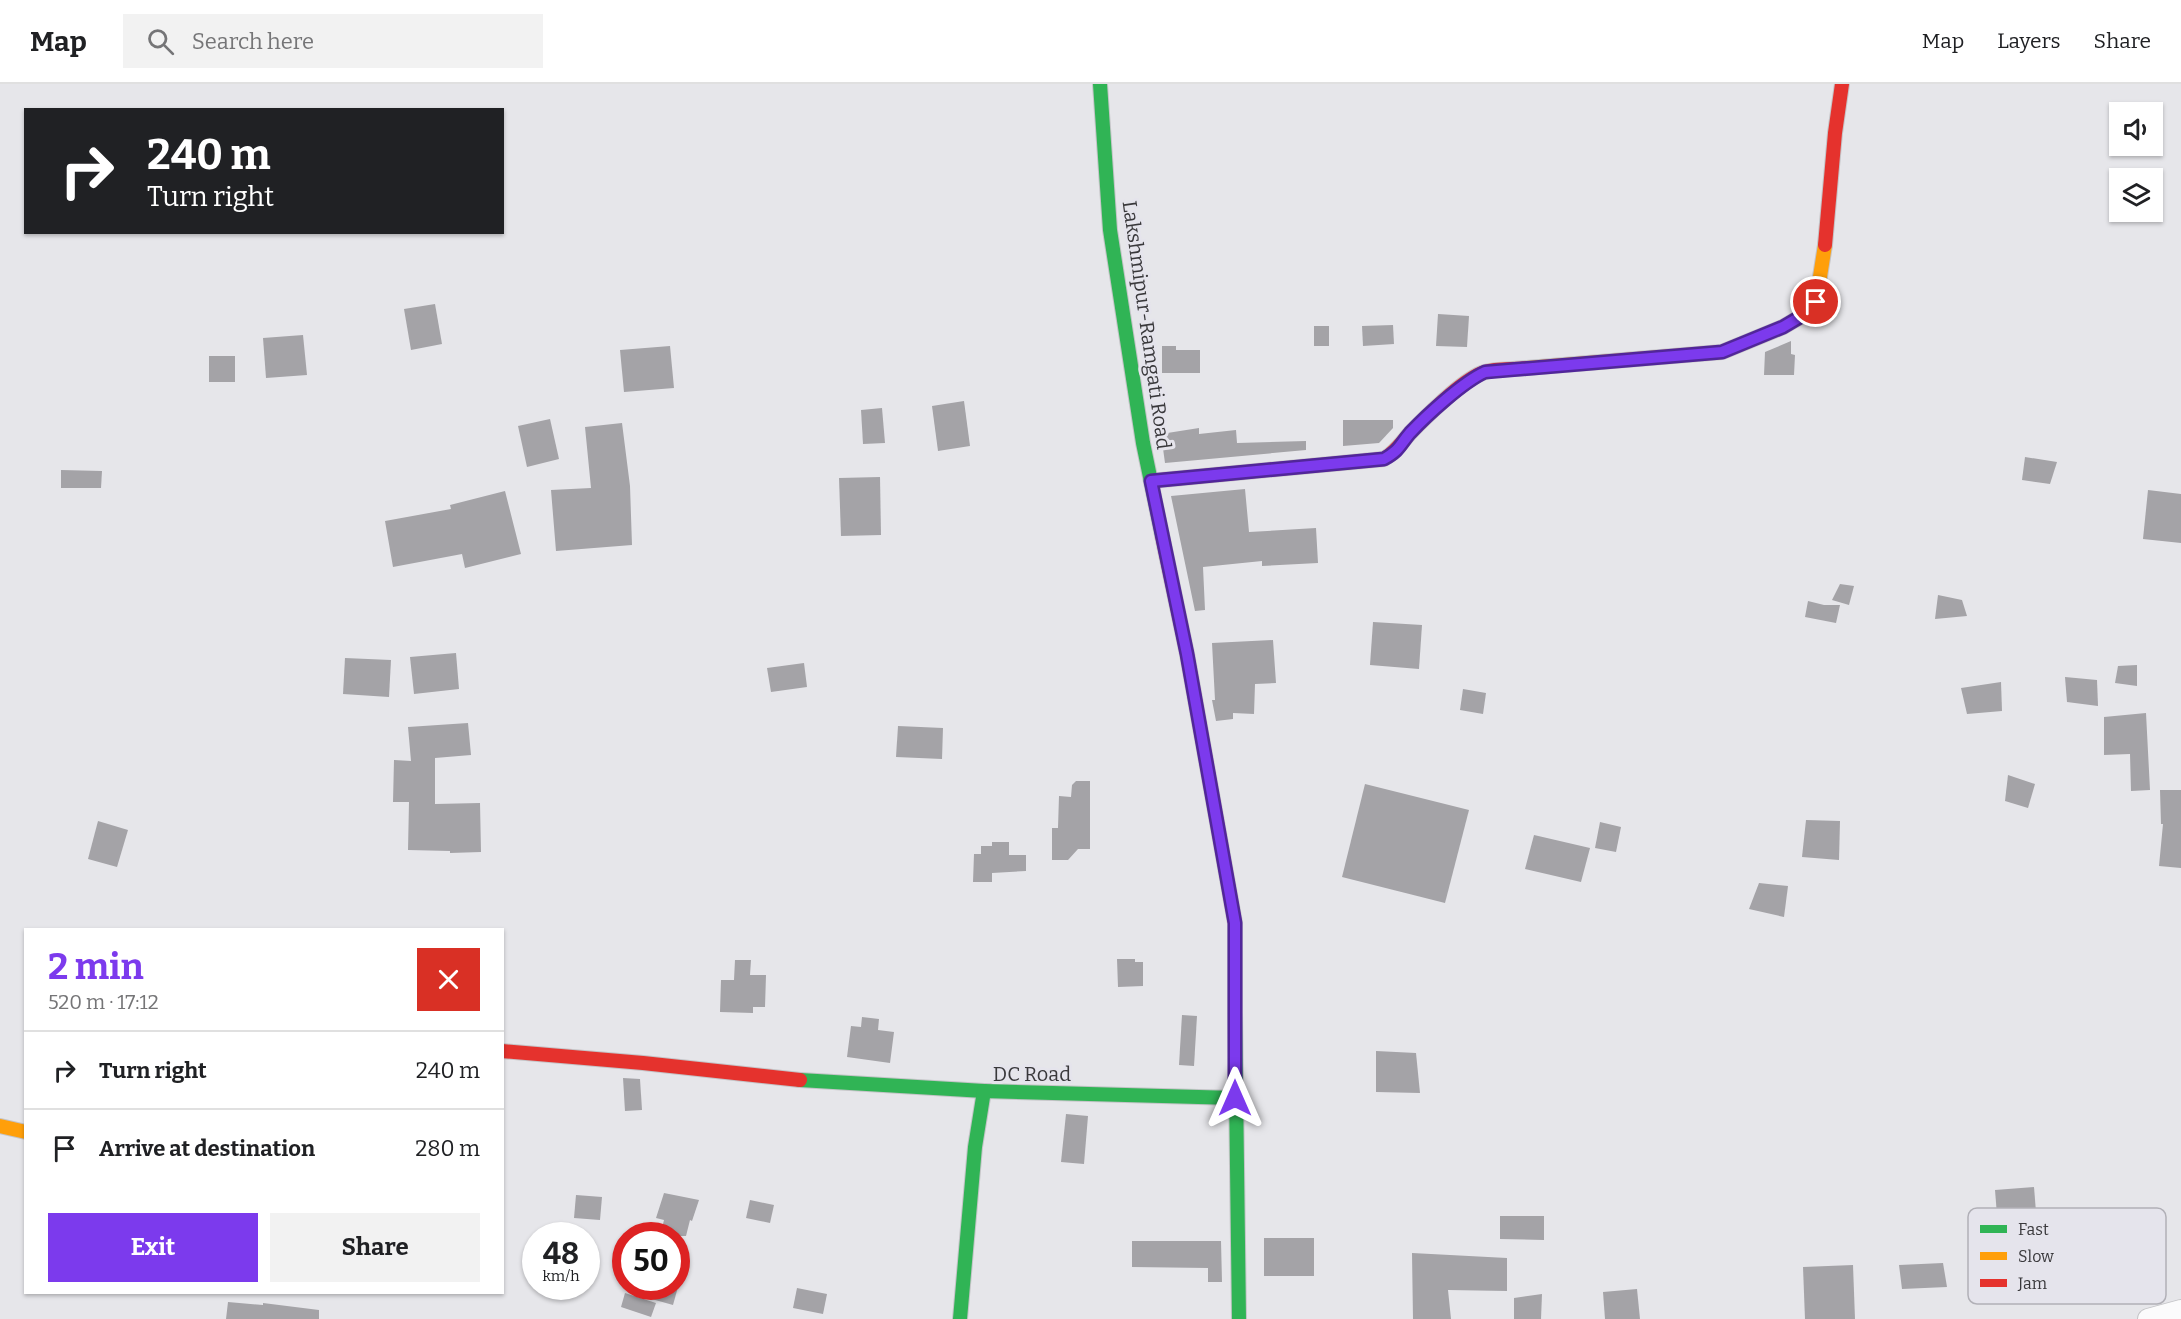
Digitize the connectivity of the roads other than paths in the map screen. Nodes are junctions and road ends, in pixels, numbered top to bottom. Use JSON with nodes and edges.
{"nodes":[{"id":1,"x":1100,"y":84,"type":"edge"},
{"id":2,"x":1842,"y":84,"type":"edge"},
{"id":3,"x":1151,"y":481,"type":"junction"},
{"id":4,"x":504,"y":1051,"type":"edge"},
{"id":5,"x":984,"y":1091,"type":"junction"},
{"id":6,"x":1235,"y":1098,"type":"junction"},
{"id":7,"x":0,"y":1126,"type":"edge"},
{"id":8,"x":24,"y":1132,"type":"edge"},
{"id":9,"x":2181,"y":1310,"type":"edge"},
{"id":10,"x":960,"y":1319,"type":"edge"},
{"id":11,"x":1239,"y":1319,"type":"edge"},
{"id":12,"x":2148,"y":1319,"type":"edge"}],
"edges":[{"from":1,"to":3,"type":"street","name":"Lakshmipur-Ramgati Road"},
{"from":2,"to":3,"type":"street"},
{"from":3,"to":6,"type":"street","name":"Lakshmipur-Ramgati Road"},
{"from":4,"to":5,"type":"street"},
{"from":5,"to":6,"type":"street","name":"DC Road"},
{"from":5,"to":10,"type":"street","name":"DC Road"},
{"from":6,"to":11,"type":"street","name":"Lakshmipur-Ramgati Road"},
{"from":7,"to":8,"type":"street"},
{"from":9,"to":12,"type":"street"}]}
